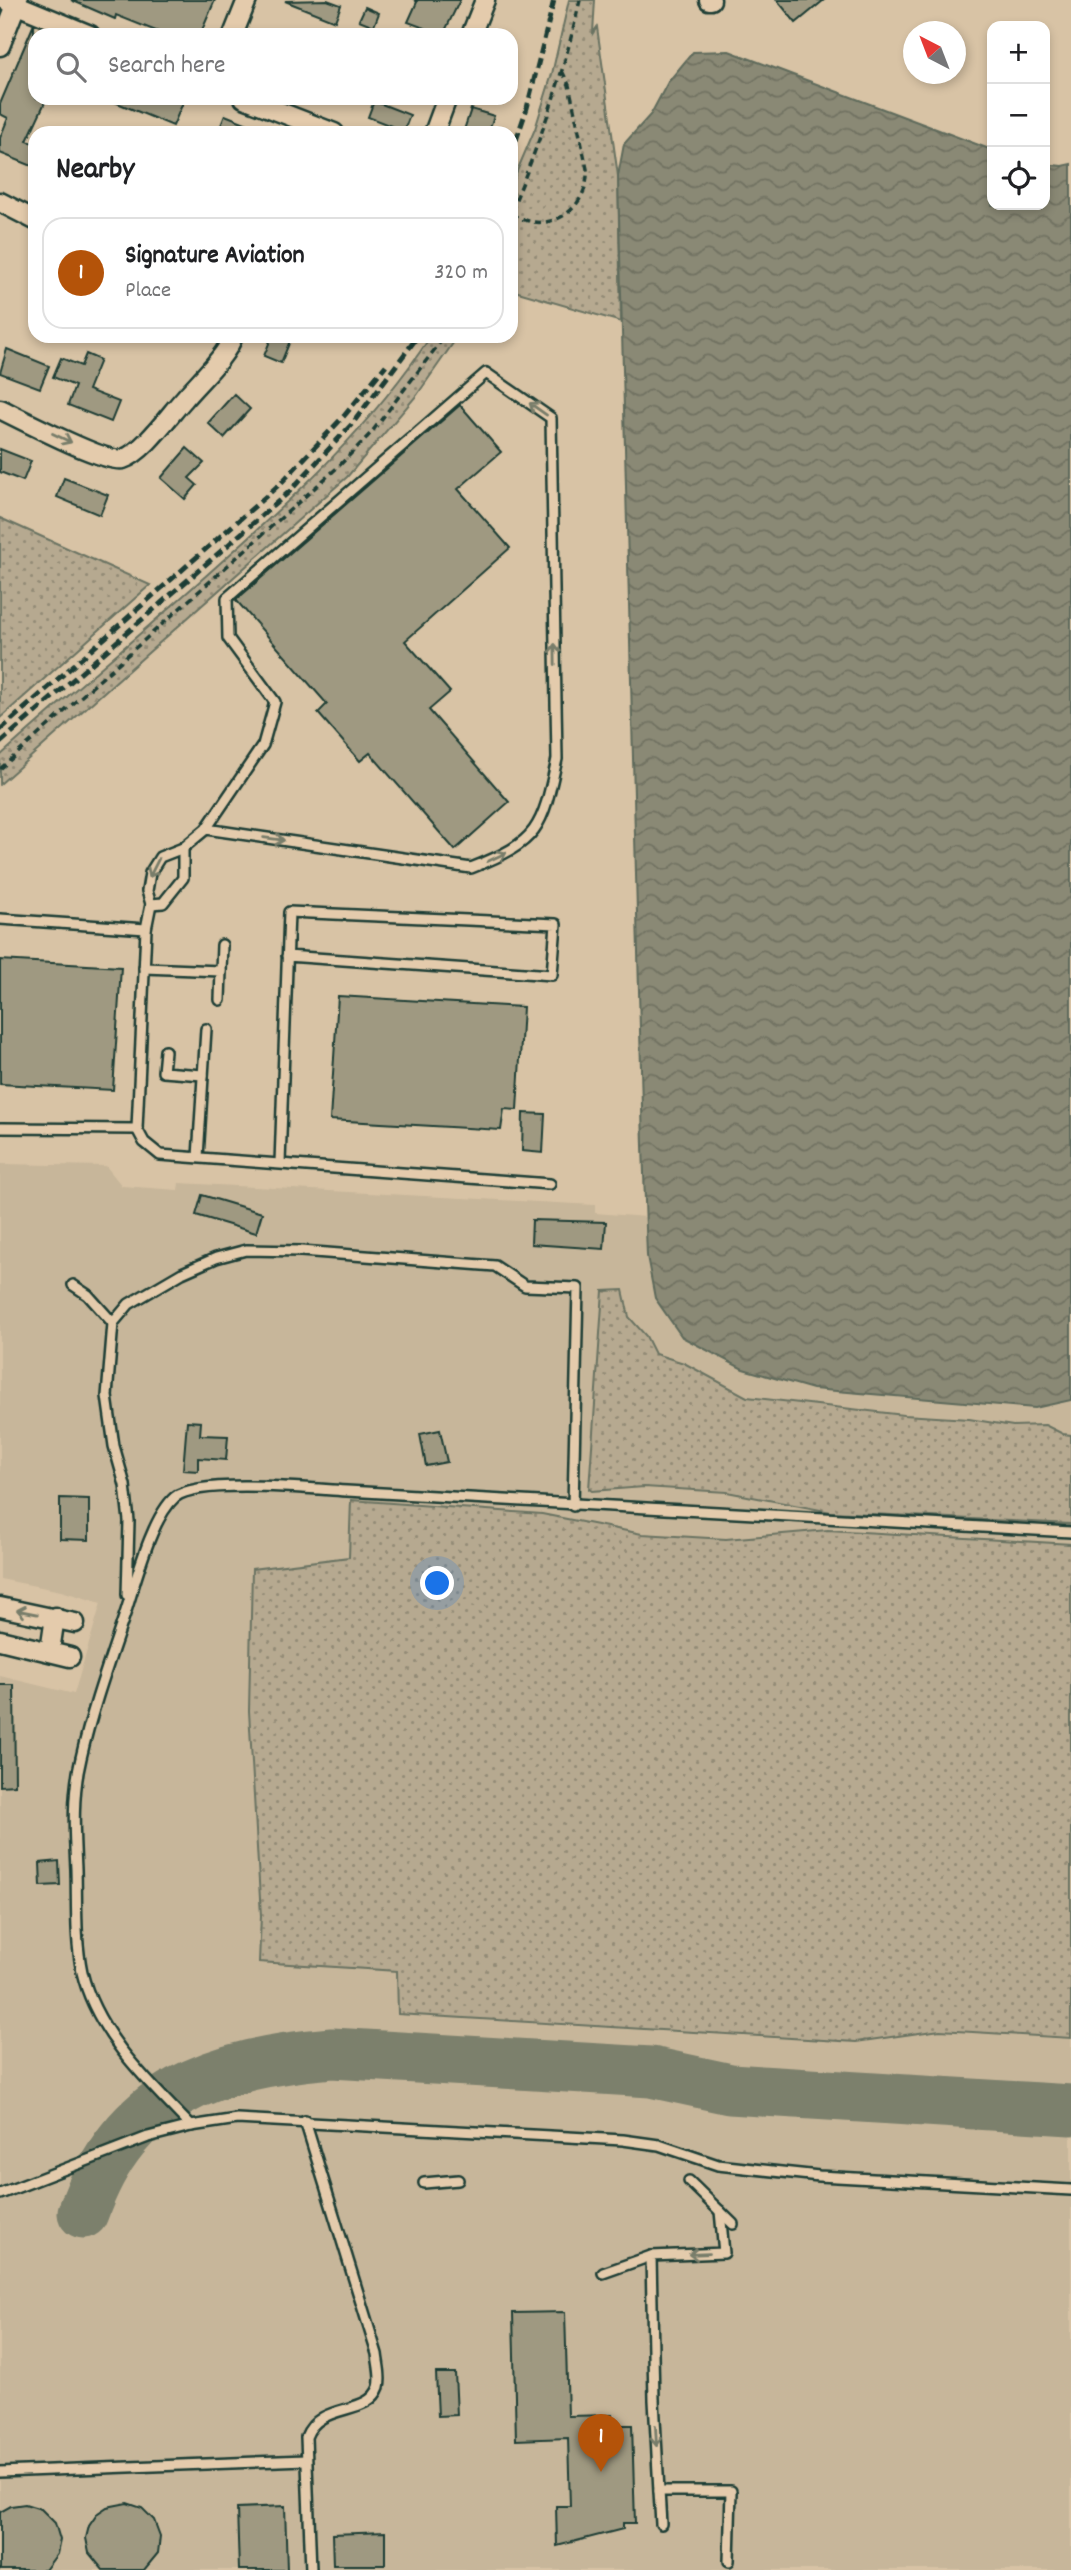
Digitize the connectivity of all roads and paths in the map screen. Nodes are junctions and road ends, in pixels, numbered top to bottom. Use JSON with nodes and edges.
{"nodes":[{"id":1,"x":247,"y":0,"type":"edge"},
{"id":2,"x":485,"y":0,"type":"edge"},
{"id":3,"x":580,"y":0,"type":"edge"},
{"id":4,"x":13,"y":2,"type":"edge"},
{"id":5,"x":74,"y":28,"type":"edge"},
{"id":6,"x":236,"y":28,"type":"edge"},
{"id":7,"x":474,"y":28,"type":"edge"},
{"id":8,"x":0,"y":46,"type":"edge"},
{"id":9,"x":562,"y":71,"type":"junction"},
{"id":10,"x":262,"y":105,"type":"edge"},
{"id":11,"x":444,"y":105,"type":"edge"},
{"id":12,"x":316,"y":126,"type":"edge"},
{"id":13,"x":437,"y":126,"type":"edge"},
{"id":14,"x":518,"y":195,"type":"edge"},
{"id":15,"x":0,"y":202,"type":"edge"},
{"id":16,"x":28,"y":216,"type":"edge"},
{"id":17,"x":518,"y":216,"type":"edge"},
{"id":18,"x":230,"y":343,"type":"edge"},
{"id":19,"x":440,"y":343,"type":"edge"},
{"id":20,"x":0,"y":410,"type":"edge"},
{"id":21,"x":0,"y":769,"type":"edge"},
{"id":22,"x":206,"y":829,"type":"junction"},
{"id":23,"x":183,"y":848,"type":"junction"},
{"id":24,"x":151,"y":904,"type":"junction"},
{"id":25,"x":0,"y":919,"type":"edge"},
{"id":26,"x":146,"y":929,"type":"junction"},
{"id":27,"x":222,"y":945,"type":"dead end"},
{"id":28,"x":287,"y":956,"type":"junction"},
{"id":29,"x":144,"y":968,"type":"junction"},
{"id":30,"x":221,"y":971,"type":"junction"},
{"id":31,"x":220,"y":1000,"type":"dead end"},
{"id":32,"x":206,"y":1029,"type":"dead end"},
{"id":33,"x":165,"y":1051,"type":"dead end"},
{"id":34,"x":203,"y":1075,"type":"junction"},
{"id":35,"x":0,"y":1128,"type":"edge"},
{"id":36,"x":137,"y":1129,"type":"junction"},
{"id":37,"x":198,"y":1157,"type":"junction"},
{"id":38,"x":280,"y":1163,"type":"junction"},
{"id":39,"x":550,"y":1184,"type":"dead end"},
{"id":40,"x":73,"y":1285,"type":"dead end"},
{"id":41,"x":113,"y":1323,"type":"junction"},
{"id":42,"x":573,"y":1506,"type":"junction"},
{"id":43,"x":1071,"y":1532,"type":"edge"},
{"id":44,"x":0,"y":1607,"type":"edge"},
{"id":45,"x":127,"y":1607,"type":"junction"},
{"id":46,"x":55,"y":1618,"type":"junction"},
{"id":47,"x":75,"y":1623,"type":"dead end"},
{"id":48,"x":0,"y":1640,"type":"edge"},
{"id":49,"x":50,"y":1651,"type":"junction"},
{"id":50,"x":70,"y":1657,"type":"dead end"},
{"id":51,"x":305,"y":2121,"type":"junction"},
{"id":52,"x":191,"y":2126,"type":"junction"},
{"id":53,"x":458,"y":2180,"type":"dead end"},
{"id":54,"x":689,"y":2181,"type":"dead end"},
{"id":55,"x":424,"y":2183,"type":"dead end"},
{"id":56,"x":1071,"y":2190,"type":"edge"},
{"id":57,"x":0,"y":2194,"type":"edge"},
{"id":58,"x":720,"y":2211,"type":"junction"},
{"id":59,"x":733,"y":2224,"type":"dead end"},
{"id":60,"x":651,"y":2256,"type":"junction"},
{"id":61,"x":603,"y":2273,"type":"dead end"},
{"id":62,"x":306,"y":2460,"type":"junction"},
{"id":63,"x":0,"y":2472,"type":"edge"},
{"id":64,"x":659,"y":2491,"type":"junction"},
{"id":65,"x":661,"y":2524,"type":"dead end"},
{"id":66,"x":729,"y":2561,"type":"dead end"},
{"id":67,"x":311,"y":2570,"type":"edge"}],
"edges":[{"from":1,"to":6,"type":"street"},
{"from":2,"to":7,"type":"street"},
{"from":3,"to":9,"type":"path"},
{"from":4,"to":5,"type":"street"},
{"from":4,"to":8,"type":"street"},
{"from":9,"to":14,"type":"path"},
{"from":9,"to":17,"type":"path"},
{"from":10,"to":12,"type":"street"},
{"from":11,"to":13,"type":"street"},
{"from":15,"to":16,"type":"street"},
{"from":20,"to":18,"type":"street","one_way":true},
{"from":19,"to":21,"type":"path"},
{"from":22,"to":22,"type":"lane","one_way":true},
{"from":22,"to":23,"type":"lane"},
{"from":23,"to":24,"type":"lane"},
{"from":23,"to":24,"type":"lane","one_way":true},
{"from":24,"to":26,"type":"lane"},
{"from":25,"to":26,"type":"lane"},
{"from":26,"to":29,"type":"lane"},
{"from":27,"to":30,"type":"lane"},
{"from":28,"to":28,"type":"lane"},
{"from":28,"to":38,"type":"lane"},
{"from":29,"to":30,"type":"lane"},
{"from":29,"to":36,"type":"lane"},
{"from":30,"to":31,"type":"lane"},
{"from":32,"to":34,"type":"lane"},
{"from":33,"to":34,"type":"lane"},
{"from":34,"to":37,"type":"lane"},
{"from":35,"to":36,"type":"lane"},
{"from":36,"to":37,"type":"lane"},
{"from":37,"to":38,"type":"lane"},
{"from":38,"to":39,"type":"lane"},
{"from":40,"to":41,"type":"lane"},
{"from":41,"to":42,"type":"lane"},
{"from":41,"to":45,"type":"lane"},
{"from":42,"to":43,"type":"lane"},
{"from":42,"to":45,"type":"lane"},
{"from":46,"to":44,"type":"street","one_way":true},
{"from":45,"to":52,"type":"lane"},
{"from":46,"to":47,"type":"street"},
{"from":46,"to":49,"type":"street"},
{"from":48,"to":49,"type":"street"},
{"from":49,"to":50,"type":"street"},
{"from":51,"to":52,"type":"lane"},
{"from":51,"to":56,"type":"lane"},
{"from":51,"to":62,"type":"lane"},
{"from":52,"to":57,"type":"lane"},
{"from":53,"to":55,"type":"lane"},
{"from":54,"to":58,"type":"lane"},
{"from":58,"to":59,"type":"lane"},
{"from":58,"to":60,"type":"lane","one_way":true},
{"from":60,"to":61,"type":"lane"},
{"from":60,"to":64,"type":"lane","one_way":true},
{"from":62,"to":63,"type":"lane"},
{"from":62,"to":67,"type":"lane"},
{"from":64,"to":65,"type":"lane"},
{"from":64,"to":66,"type":"lane"}]}
